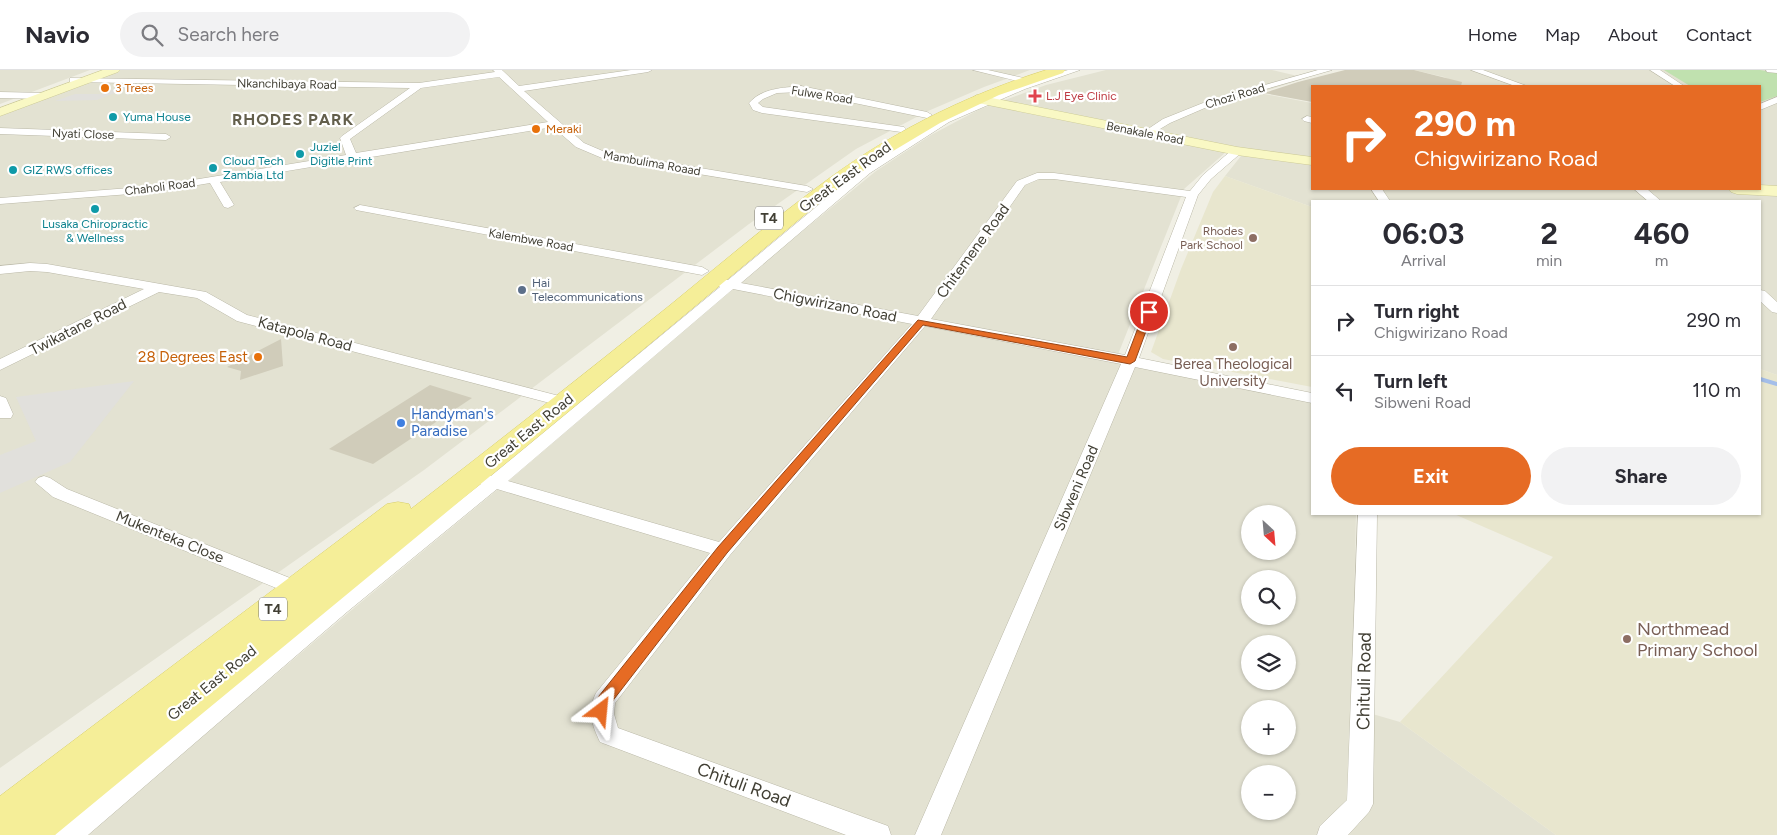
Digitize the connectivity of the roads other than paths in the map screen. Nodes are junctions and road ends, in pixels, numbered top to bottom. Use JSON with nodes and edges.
{"nodes":[{"id":1,"x":100,"y":70,"type":"edge"},
{"id":2,"x":114,"y":70,"type":"edge"},
{"id":3,"x":648,"y":70,"type":"edge"},
{"id":4,"x":977,"y":70,"type":"edge"},
{"id":5,"x":1046,"y":70,"type":"edge"},
{"id":6,"x":1059,"y":70,"type":"edge"},
{"id":7,"x":1076,"y":70,"type":"edge"},
{"id":8,"x":1328,"y":70,"type":"edge"},
{"id":9,"x":1475,"y":70,"type":"edge"},
{"id":10,"x":1654,"y":70,"type":"edge"},
{"id":11,"x":1770,"y":70,"type":"edge"},
{"id":12,"x":1777,"y":71,"type":"edge"},
{"id":13,"x":499,"y":72,"type":"edge"},
{"id":14,"x":1284,"y":72,"type":"dead end"},
{"id":15,"x":1018,"y":77,"type":"junction"},
{"id":16,"x":1302,"y":77,"type":"junction"},
{"id":17,"x":73,"y":80,"type":"junction"},
{"id":18,"x":87,"y":80,"type":"junction"},
{"id":19,"x":1520,"y":85,"type":"edge"},
{"id":20,"x":1678,"y":85,"type":"edge"},
{"id":21,"x":419,"y":86,"type":"junction"},
{"id":22,"x":518,"y":89,"type":"junction"},
{"id":23,"x":0,"y":95,"type":"edge"},
{"id":24,"x":32,"y":96,"type":"junction"},
{"id":25,"x":45,"y":96,"type":"junction"},
{"id":26,"x":982,"y":100,"type":"junction"},
{"id":27,"x":1777,"y":100,"type":"edge"},
{"id":28,"x":1761,"y":107,"type":"edge"},
{"id":29,"x":0,"y":108,"type":"edge"},
{"id":30,"x":0,"y":112,"type":"edge"},
{"id":31,"x":927,"y":116,"type":"junction"},
{"id":32,"x":555,"y":124,"type":"junction"},
{"id":33,"x":901,"y":129,"type":"junction"},
{"id":34,"x":0,"y":131,"type":"edge"},
{"id":35,"x":1147,"y":133,"type":"junction"},
{"id":36,"x":166,"y":137,"type":"dead end"},
{"id":37,"x":1237,"y":151,"type":"junction"},
{"id":38,"x":352,"y":157,"type":"junction"},
{"id":39,"x":1311,"y":161,"type":"edge"},
{"id":40,"x":213,"y":180,"type":"junction"},
{"id":41,"x":807,"y":188,"type":"junction"},
{"id":42,"x":1641,"y":190,"type":"edge"},
{"id":43,"x":1757,"y":190,"type":"edge"},
{"id":44,"x":1777,"y":191,"type":"edge"},
{"id":45,"x":1193,"y":195,"type":"junction"},
{"id":46,"x":1653,"y":200,"type":"edge"},
{"id":47,"x":0,"y":201,"type":"edge"},
{"id":48,"x":228,"y":205,"type":"dead end"},
{"id":49,"x":360,"y":208,"type":"dead end"},
{"id":50,"x":0,"y":270,"type":"edge"},
{"id":51,"x":714,"y":279,"type":"junction"},
{"id":52,"x":156,"y":288,"type":"junction"},
{"id":53,"x":1761,"y":295,"type":"edge"},
{"id":54,"x":1777,"y":309,"type":"edge"},
{"id":55,"x":921,"y":322,"type":"junction"},
{"id":56,"x":1130,"y":361,"type":"junction"},
{"id":57,"x":0,"y":365,"type":"edge"},
{"id":58,"x":1311,"y":398,"type":"edge"},
{"id":59,"x":555,"y":399,"type":"junction"},
{"id":60,"x":484,"y":479,"type":"junction"},
{"id":61,"x":44,"y":482,"type":"dead end"},
{"id":62,"x":1367,"y":515,"type":"edge"},
{"id":63,"x":723,"y":550,"type":"junction"},
{"id":64,"x":298,"y":589,"type":"junction"},
{"id":65,"x":609,"y":734,"type":"joint"},
{"id":66,"x":0,"y":820,"type":"edge"},
{"id":67,"x":24,"y":835,"type":"edge"},
{"id":68,"x":68,"y":835,"type":"edge"},
{"id":69,"x":878,"y":835,"type":"edge"},
{"id":70,"x":928,"y":835,"type":"edge"},
{"id":71,"x":1330,"y":835,"type":"edge"}],
"edges":[{"from":1,"to":17,"type":"street"},
{"from":2,"to":18,"type":"street"},
{"from":3,"to":22,"type":"street"},
{"from":4,"to":15,"type":"street"},
{"from":5,"to":15,"type":"main road","name":"Great East Road","number":"T4"},
{"from":6,"to":15,"type":"main road","name":"Great East Road","number":"T4"},
{"from":7,"to":26,"type":"street"},
{"from":8,"to":16,"type":"street","name":"Chozi Road"},
{"from":9,"to":19,"type":"street"},
{"from":10,"to":20,"type":"street"},
{"from":11,"to":12,"type":"street"},
{"from":13,"to":21,"type":"street","name":"Nkanchibaya Road"},
{"from":13,"to":22,"type":"street","name":"Mambulima Roaad"},
{"from":14,"to":16,"type":"street"},
{"from":15,"to":26,"type":"main road","name":"Great East Road","number":"T4"},
{"from":15,"to":31,"type":"main road","name":"Great East Road","number":"T4"},
{"from":16,"to":35,"type":"street","name":"Chozi Road"},
{"from":17,"to":18,"type":"street","name":"Nkanchibaya Road"},
{"from":17,"to":24,"type":"street"},
{"from":18,"to":21,"type":"street","name":"Nkanchibaya Road"},
{"from":18,"to":25,"type":"street"},
{"from":21,"to":38,"type":"street"},
{"from":22,"to":32,"type":"street","name":"Mambulima Roaad"},
{"from":23,"to":24,"type":"street"},
{"from":24,"to":25,"type":"street"},
{"from":24,"to":29,"type":"street"},
{"from":25,"to":30,"type":"street"},
{"from":26,"to":35,"type":"street","name":"Benakale Road"},
{"from":26,"to":51,"type":"main road","name":"Great East Road","number":"T4"},
{"from":27,"to":28,"type":"street"},
{"from":31,"to":33,"type":"main road","name":"Great East Road","number":"T4"},
{"from":31,"to":33,"type":"street","name":"Fulwe Road"},
{"from":32,"to":38,"type":"street","name":"Chaholi Road"},
{"from":32,"to":41,"type":"street","name":"Mambulima Roaad"},
{"from":33,"to":41,"type":"main road","name":"Great East Road","number":"T4"},
{"from":34,"to":36,"type":"street","name":"Nyati Close"},
{"from":35,"to":37,"type":"street","name":"Benakale Road"},
{"from":37,"to":39,"type":"street","name":"Benakale Road"},
{"from":37,"to":45,"type":"street","name":"Sibweni Road"},
{"from":38,"to":40,"type":"street","name":"Chaholi Road"},
{"from":40,"to":47,"type":"street","name":"Chaholi Road"},
{"from":40,"to":48,"type":"street"},
{"from":41,"to":51,"type":"main road","name":"Great East Road","number":"T4"},
{"from":42,"to":46,"type":"street"},
{"from":43,"to":44,"type":"street"},
{"from":45,"to":55,"type":"street","name":"Chitemene Road"},
{"from":45,"to":56,"type":"street","name":"Sibweni Road"},
{"from":49,"to":51,"type":"street","name":"Kalembwe Road"},
{"from":50,"to":52,"type":"street","name":"Katapola Road"},
{"from":51,"to":55,"type":"street","name":"Chigwirizano Road"},
{"from":51,"to":59,"type":"main road","name":"Great East Road","number":"T4"},
{"from":51,"to":60,"type":"street"},
{"from":52,"to":57,"type":"street","name":"Twikatane Road"},
{"from":52,"to":59,"type":"street","name":"Katapola Road"},
{"from":53,"to":54,"type":"street"},
{"from":55,"to":56,"type":"street","name":"Chigwirizano Road"},
{"from":55,"to":63,"type":"street","name":"Chitemene Road"},
{"from":56,"to":58,"type":"street","name":"Chigwirizano Road"},
{"from":56,"to":70,"type":"street","name":"Sibweni Road"},
{"from":59,"to":60,"type":"main road","name":"Great East Road","number":"T4"},
{"from":59,"to":64,"type":"main road","name":"Great East Road","number":"T4"},
{"from":60,"to":63,"type":"street"},
{"from":60,"to":67,"type":"main road","name":"Great East Road","number":"T4"},
{"from":60,"to":68,"type":"street"},
{"from":61,"to":64,"type":"street","name":"Mukenteka Close"},
{"from":62,"to":71,"type":"street","name":"Chituli Road"},
{"from":63,"to":65,"type":"street","name":"Chitemene Road"},
{"from":64,"to":66,"type":"main road","name":"Great East Road","number":"T4"},
{"from":65,"to":69,"type":"street","name":"Chituli Road"}]}
